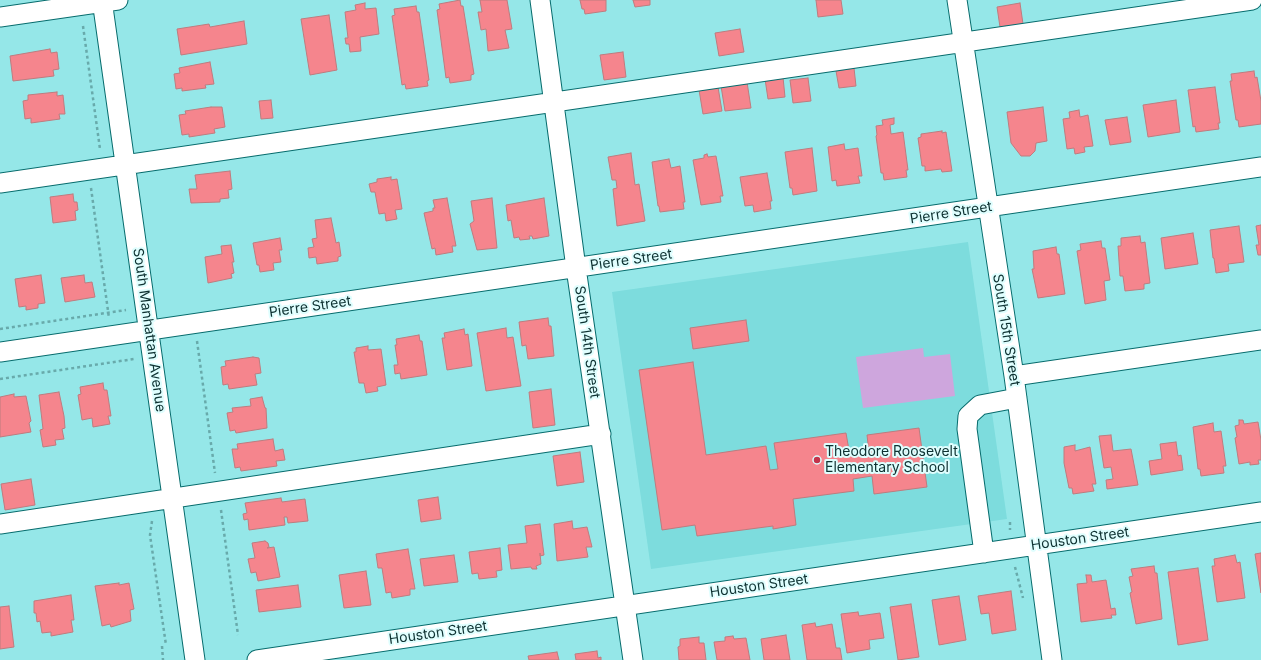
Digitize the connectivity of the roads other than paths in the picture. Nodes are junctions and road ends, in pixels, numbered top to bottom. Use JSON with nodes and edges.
{"nodes":[{"id":1,"x":540,"y":0,"type":"edge"},
{"id":2,"x":957,"y":0,"type":"edge"},
{"id":3,"x":1252,"y":0,"type":"edge"},
{"id":4,"x":107,"y":1,"type":"edge"},
{"id":5,"x":0,"y":17,"type":"edge"},
{"id":6,"x":963,"y":43,"type":"junction"},
{"id":7,"x":554,"y":101,"type":"junction"},
{"id":8,"x":125,"y":164,"type":"junction"},
{"id":9,"x":1261,"y":167,"type":"edge"},
{"id":10,"x":0,"y":183,"type":"edge"},
{"id":11,"x":988,"y":208,"type":"junction"},
{"id":12,"x":576,"y":268,"type":"junction"},
{"id":13,"x":149,"y":331,"type":"junction"},
{"id":14,"x":1261,"y":340,"type":"edge"},
{"id":15,"x":0,"y":352,"type":"edge"},
{"id":16,"x":1014,"y":376,"type":"junction"},
{"id":17,"x":1016,"y":398,"type":"junction"},
{"id":18,"x":601,"y":434,"type":"junction"},
{"id":19,"x":172,"y":498,"type":"junction"},
{"id":20,"x":1261,"y":512,"type":"edge"},
{"id":21,"x":0,"y":524,"type":"edge"},
{"id":22,"x":1036,"y":546,"type":"junction"},
{"id":23,"x":984,"y":553,"type":"junction"},
{"id":24,"x":626,"y":606,"type":"junction"},
{"id":25,"x":195,"y":660,"type":"edge"},
{"id":26,"x":257,"y":660,"type":"edge"},
{"id":27,"x":633,"y":660,"type":"edge"},
{"id":28,"x":1052,"y":660,"type":"edge"}],
"edges":[{"from":1,"to":7,"type":"street","name":"South 14th Street"},
{"from":2,"to":6,"type":"street","name":"South 15th Street"},
{"from":3,"to":6,"type":"street"},
{"from":4,"to":5,"type":"street"},
{"from":4,"to":8,"type":"street","name":"South Manhattan Avenue"},
{"from":6,"to":7,"type":"street"},
{"from":6,"to":11,"type":"street","name":"South 15th Street"},
{"from":7,"to":8,"type":"street"},
{"from":7,"to":12,"type":"street","name":"South 14th Street"},
{"from":8,"to":10,"type":"street"},
{"from":8,"to":13,"type":"street","name":"South Manhattan Avenue"},
{"from":9,"to":11,"type":"street","name":"Pierre Street"},
{"from":11,"to":12,"type":"street","name":"Pierre Street"},
{"from":11,"to":16,"type":"street","name":"South 15th Street"},
{"from":12,"to":13,"type":"street","name":"Pierre Street"},
{"from":12,"to":18,"type":"street","name":"South 14th Street"},
{"from":13,"to":15,"type":"street","name":"Pierre Street"},
{"from":13,"to":19,"type":"street","name":"South Manhattan Avenue"},
{"from":14,"to":16,"type":"street"},
{"from":16,"to":17,"type":"street","name":"South 15th Street"},
{"from":17,"to":22,"type":"street","name":"South 15th Street"},
{"from":17,"to":23,"type":"street"},
{"from":18,"to":19,"type":"street"},
{"from":18,"to":24,"type":"street","name":"South 14th Street"},
{"from":19,"to":21,"type":"street"},
{"from":19,"to":25,"type":"street","name":"South Manhattan Avenue"},
{"from":20,"to":22,"type":"street","name":"Houston Street"},
{"from":22,"to":23,"type":"street","name":"Houston Street"},
{"from":22,"to":28,"type":"street","name":"South 15th Street"},
{"from":23,"to":24,"type":"street","name":"Houston Street"},
{"from":24,"to":26,"type":"street","name":"Houston Street"},
{"from":24,"to":27,"type":"street","name":"South 14th Street"}]}
